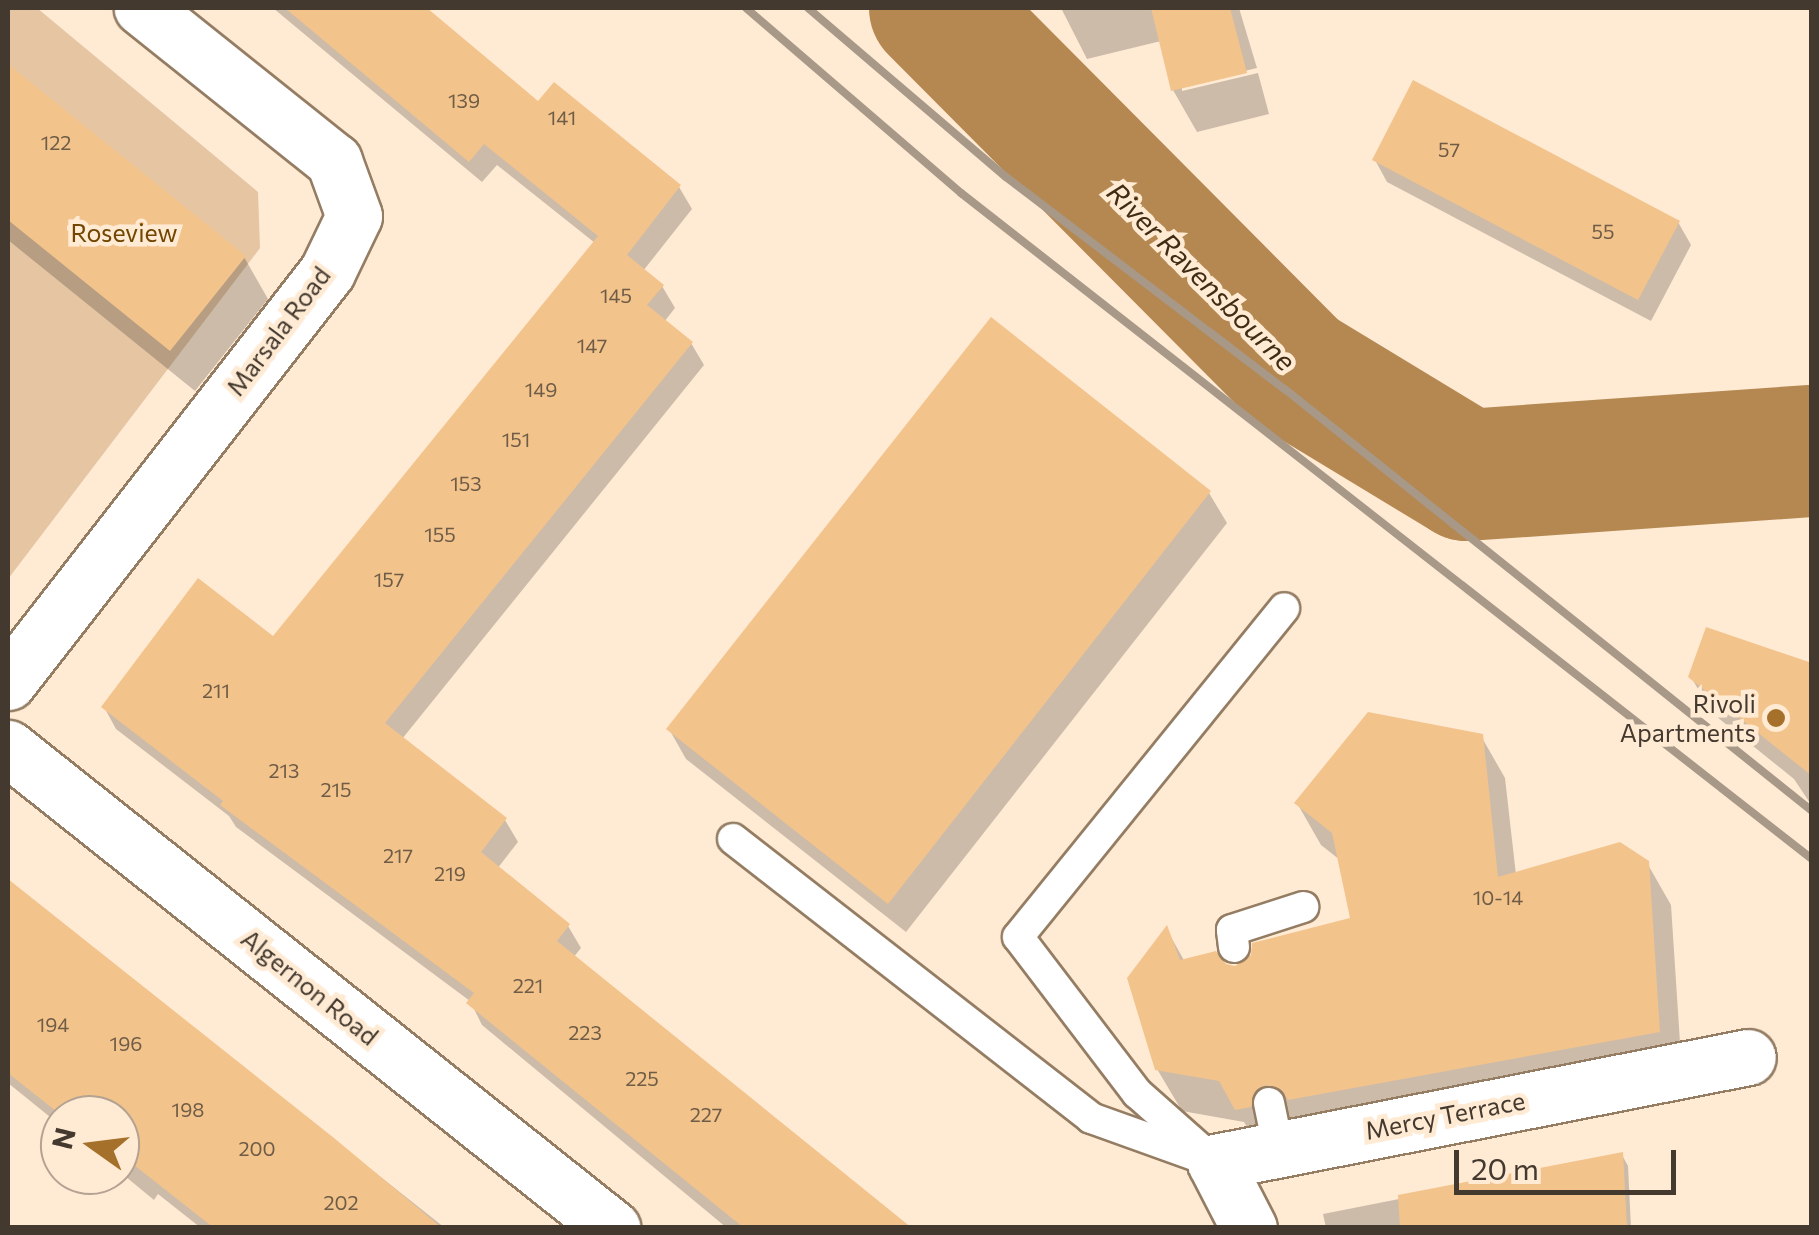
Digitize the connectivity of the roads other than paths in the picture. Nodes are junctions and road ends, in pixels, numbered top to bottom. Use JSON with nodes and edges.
{"nodes":[{"id":1,"x":142,"y":8,"type":"edge"},
{"id":2,"x":1284,"y":608,"type":"dead end"},
{"id":3,"x":8,"y":682,"type":"edge"},
{"id":4,"x":8,"y":748,"type":"edge"},
{"id":5,"x":732,"y":839,"type":"dead end"},
{"id":6,"x":1303,"y":907,"type":"dead end"},
{"id":7,"x":1234,"y":947,"type":"dead end"},
{"id":8,"x":1748,"y":1058,"type":"dead end"},
{"id":9,"x":1215,"y":1162,"type":"junction"},
{"id":10,"x":612,"y":1228,"type":"edge"},
{"id":11,"x":1249,"y":1228,"type":"edge"}],
"edges":[{"from":1,"to":3,"type":"street","name":"Marsala Road"},
{"from":2,"to":9,"type":"lane"},
{"from":4,"to":10,"type":"street","name":"Algernon Road"},
{"from":5,"to":9,"type":"lane"},
{"from":6,"to":7,"type":"lane"},
{"from":8,"to":9,"type":"street","name":"Mercy Terrace"},
{"from":9,"to":11,"type":"street"}]}
